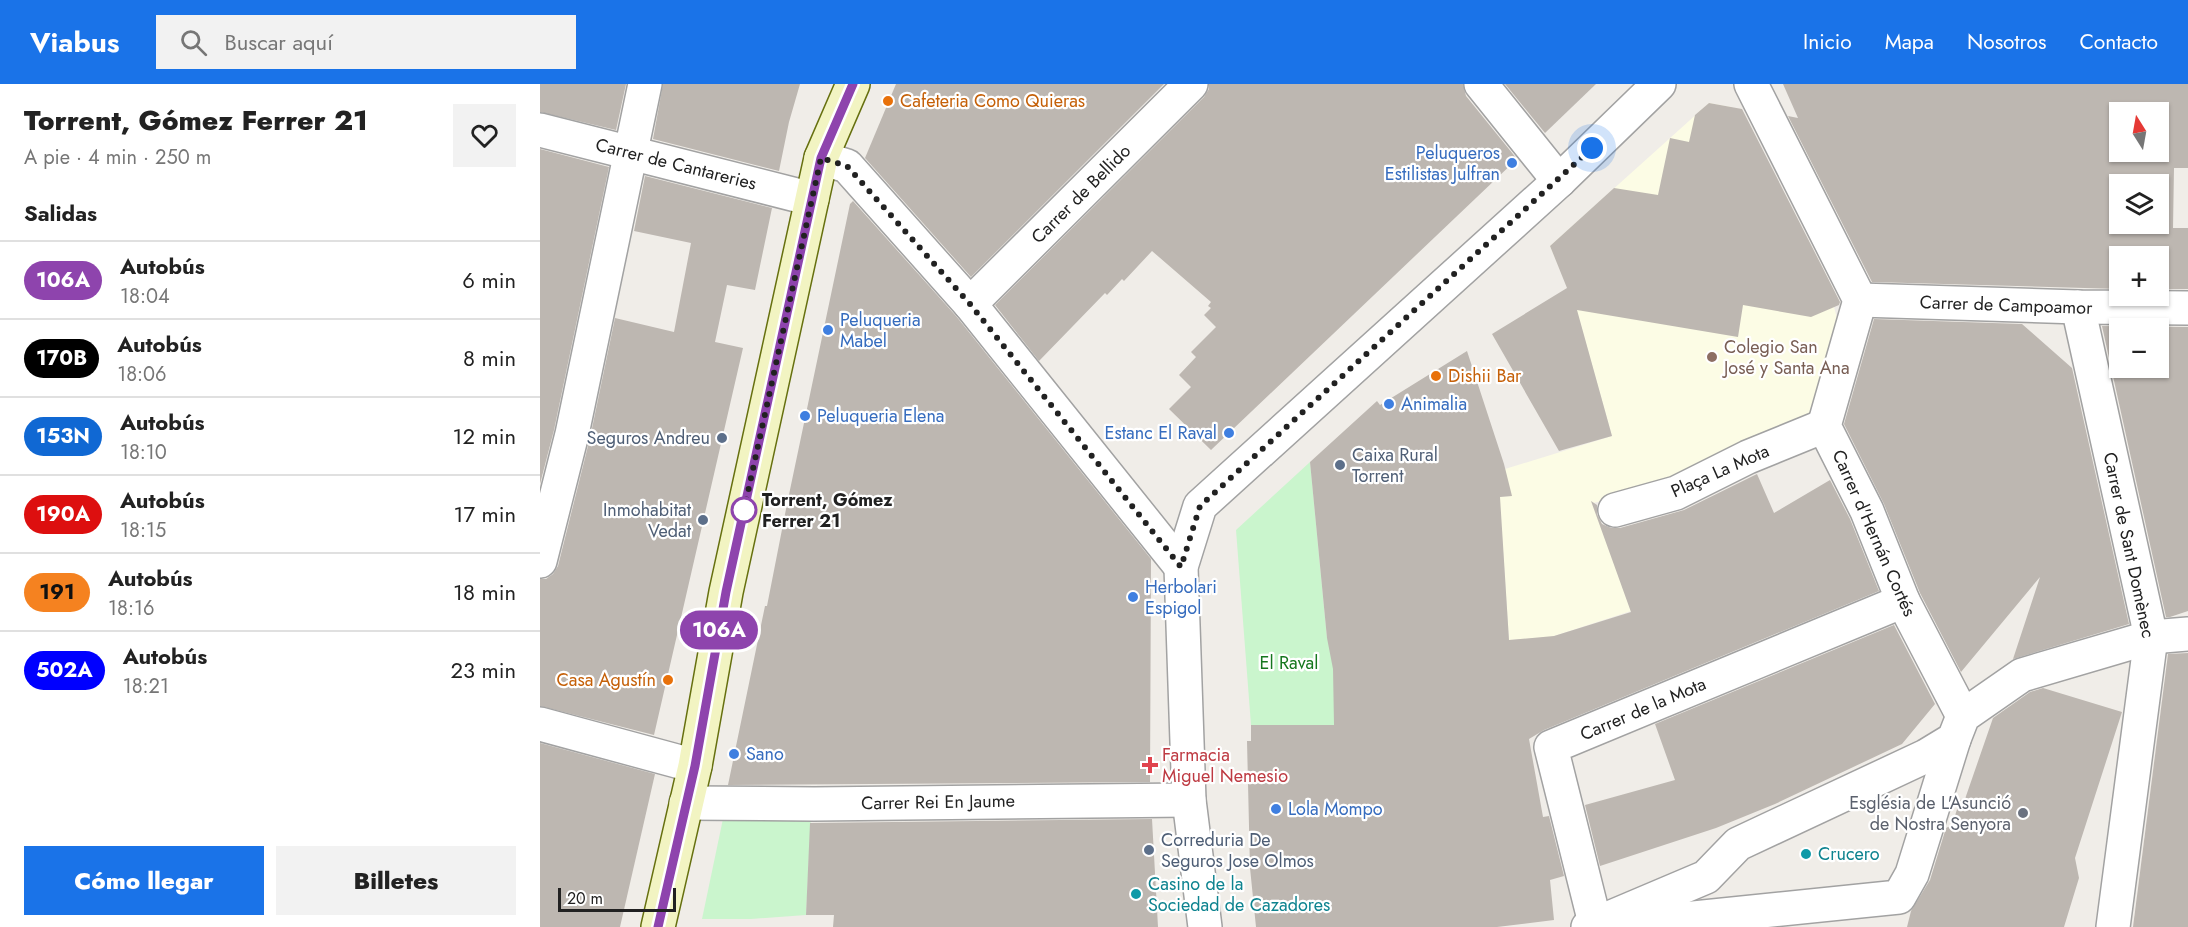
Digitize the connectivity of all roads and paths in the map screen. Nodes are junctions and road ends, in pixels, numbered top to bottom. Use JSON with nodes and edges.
{"nodes":[{"id":1,"x":645,"y":84,"type":"edge"},
{"id":2,"x":853,"y":84,"type":"edge"},
{"id":3,"x":1191,"y":84,"type":"edge"},
{"id":4,"x":1481,"y":84,"type":"edge"},
{"id":5,"x":1659,"y":84,"type":"edge"},
{"id":6,"x":1751,"y":84,"type":"edge"},
{"id":7,"x":540,"y":130,"type":"edge"},
{"id":8,"x":629,"y":152,"type":"junction"},
{"id":9,"x":821,"y":158,"type":"junction"},
{"id":10,"x":1559,"y":181,"type":"junction"},
{"id":11,"x":812,"y":199,"type":"junction"},
{"id":12,"x":1860,"y":300,"type":"junction"},
{"id":13,"x":970,"y":304,"type":"junction"},
{"id":14,"x":2078,"y":307,"type":"junction"},
{"id":15,"x":2188,"y":308,"type":"edge"},
{"id":16,"x":1824,"y":426,"type":"junction"},
{"id":17,"x":1615,"y":510,"type":"dead end"},
{"id":18,"x":540,"y":561,"type":"edge"},
{"id":19,"x":1181,"y":567,"type":"junction"},
{"id":20,"x":1903,"y":601,"type":"junction"},
{"id":21,"x":2188,"y":634,"type":"edge"},
{"id":22,"x":2151,"y":637,"type":"junction"},
{"id":23,"x":540,"y":724,"type":"edge"},
{"id":24,"x":1959,"y":727,"type":"junction"},
{"id":25,"x":695,"y":766,"type":"junction"},
{"id":26,"x":1190,"y":800,"type":"junction"},
{"id":27,"x":686,"y":803,"type":"junction"},
{"id":28,"x":1602,"y":922,"type":"edge"},
{"id":29,"x":658,"y":927,"type":"edge"},
{"id":30,"x":1205,"y":927,"type":"edge"},
{"id":31,"x":2113,"y":927,"type":"edge"}],
"edges":[{"from":1,"to":8,"type":"street"},
{"from":2,"to":9,"type":"street"},
{"from":3,"to":13,"type":"street","name":"Carrer de Bellido"},
{"from":4,"to":10,"type":"street"},
{"from":5,"to":10,"type":"street"},
{"from":6,"to":12,"type":"street"},
{"from":7,"to":8,"type":"street","name":"Carrer de Cantareries"},
{"from":8,"to":11,"type":"street","name":"Carrer de Cantareries"},
{"from":8,"to":18,"type":"street"},
{"from":9,"to":11,"type":"street"},
{"from":9,"to":13,"type":"street"},
{"from":10,"to":19,"type":"street"},
{"from":11,"to":25,"type":"street"},
{"from":12,"to":14,"type":"street","name":"Carrer de Campoamor"},
{"from":12,"to":16,"type":"street"},
{"from":13,"to":19,"type":"street"},
{"from":14,"to":15,"type":"street","name":"Carrer de Campoamor"},
{"from":14,"to":22,"type":"street","name":"Carrer de Sant Domènec"},
{"from":16,"to":17,"type":"street","name":"Plaça La Mota"},
{"from":16,"to":20,"type":"street","name":"Carrer d'Hernán Cortés"},
{"from":19,"to":26,"type":"street"},
{"from":20,"to":24,"type":"street","name":"Carrer d'Hernán Cortés"},
{"from":20,"to":28,"type":"street","name":"Carrer de la Mota"},
{"from":21,"to":22,"type":"street"},
{"from":22,"to":24,"type":"street"},
{"from":22,"to":31,"type":"street","name":"Carrer de Sant Domènec"},
{"from":23,"to":25,"type":"street"},
{"from":24,"to":28,"type":"street"},
{"from":24,"to":28,"type":"street"},
{"from":25,"to":27,"type":"street"},
{"from":26,"to":27,"type":"street","name":"Carrer Rei En Jaume"},
{"from":26,"to":30,"type":"street"},
{"from":27,"to":29,"type":"street"}]}
